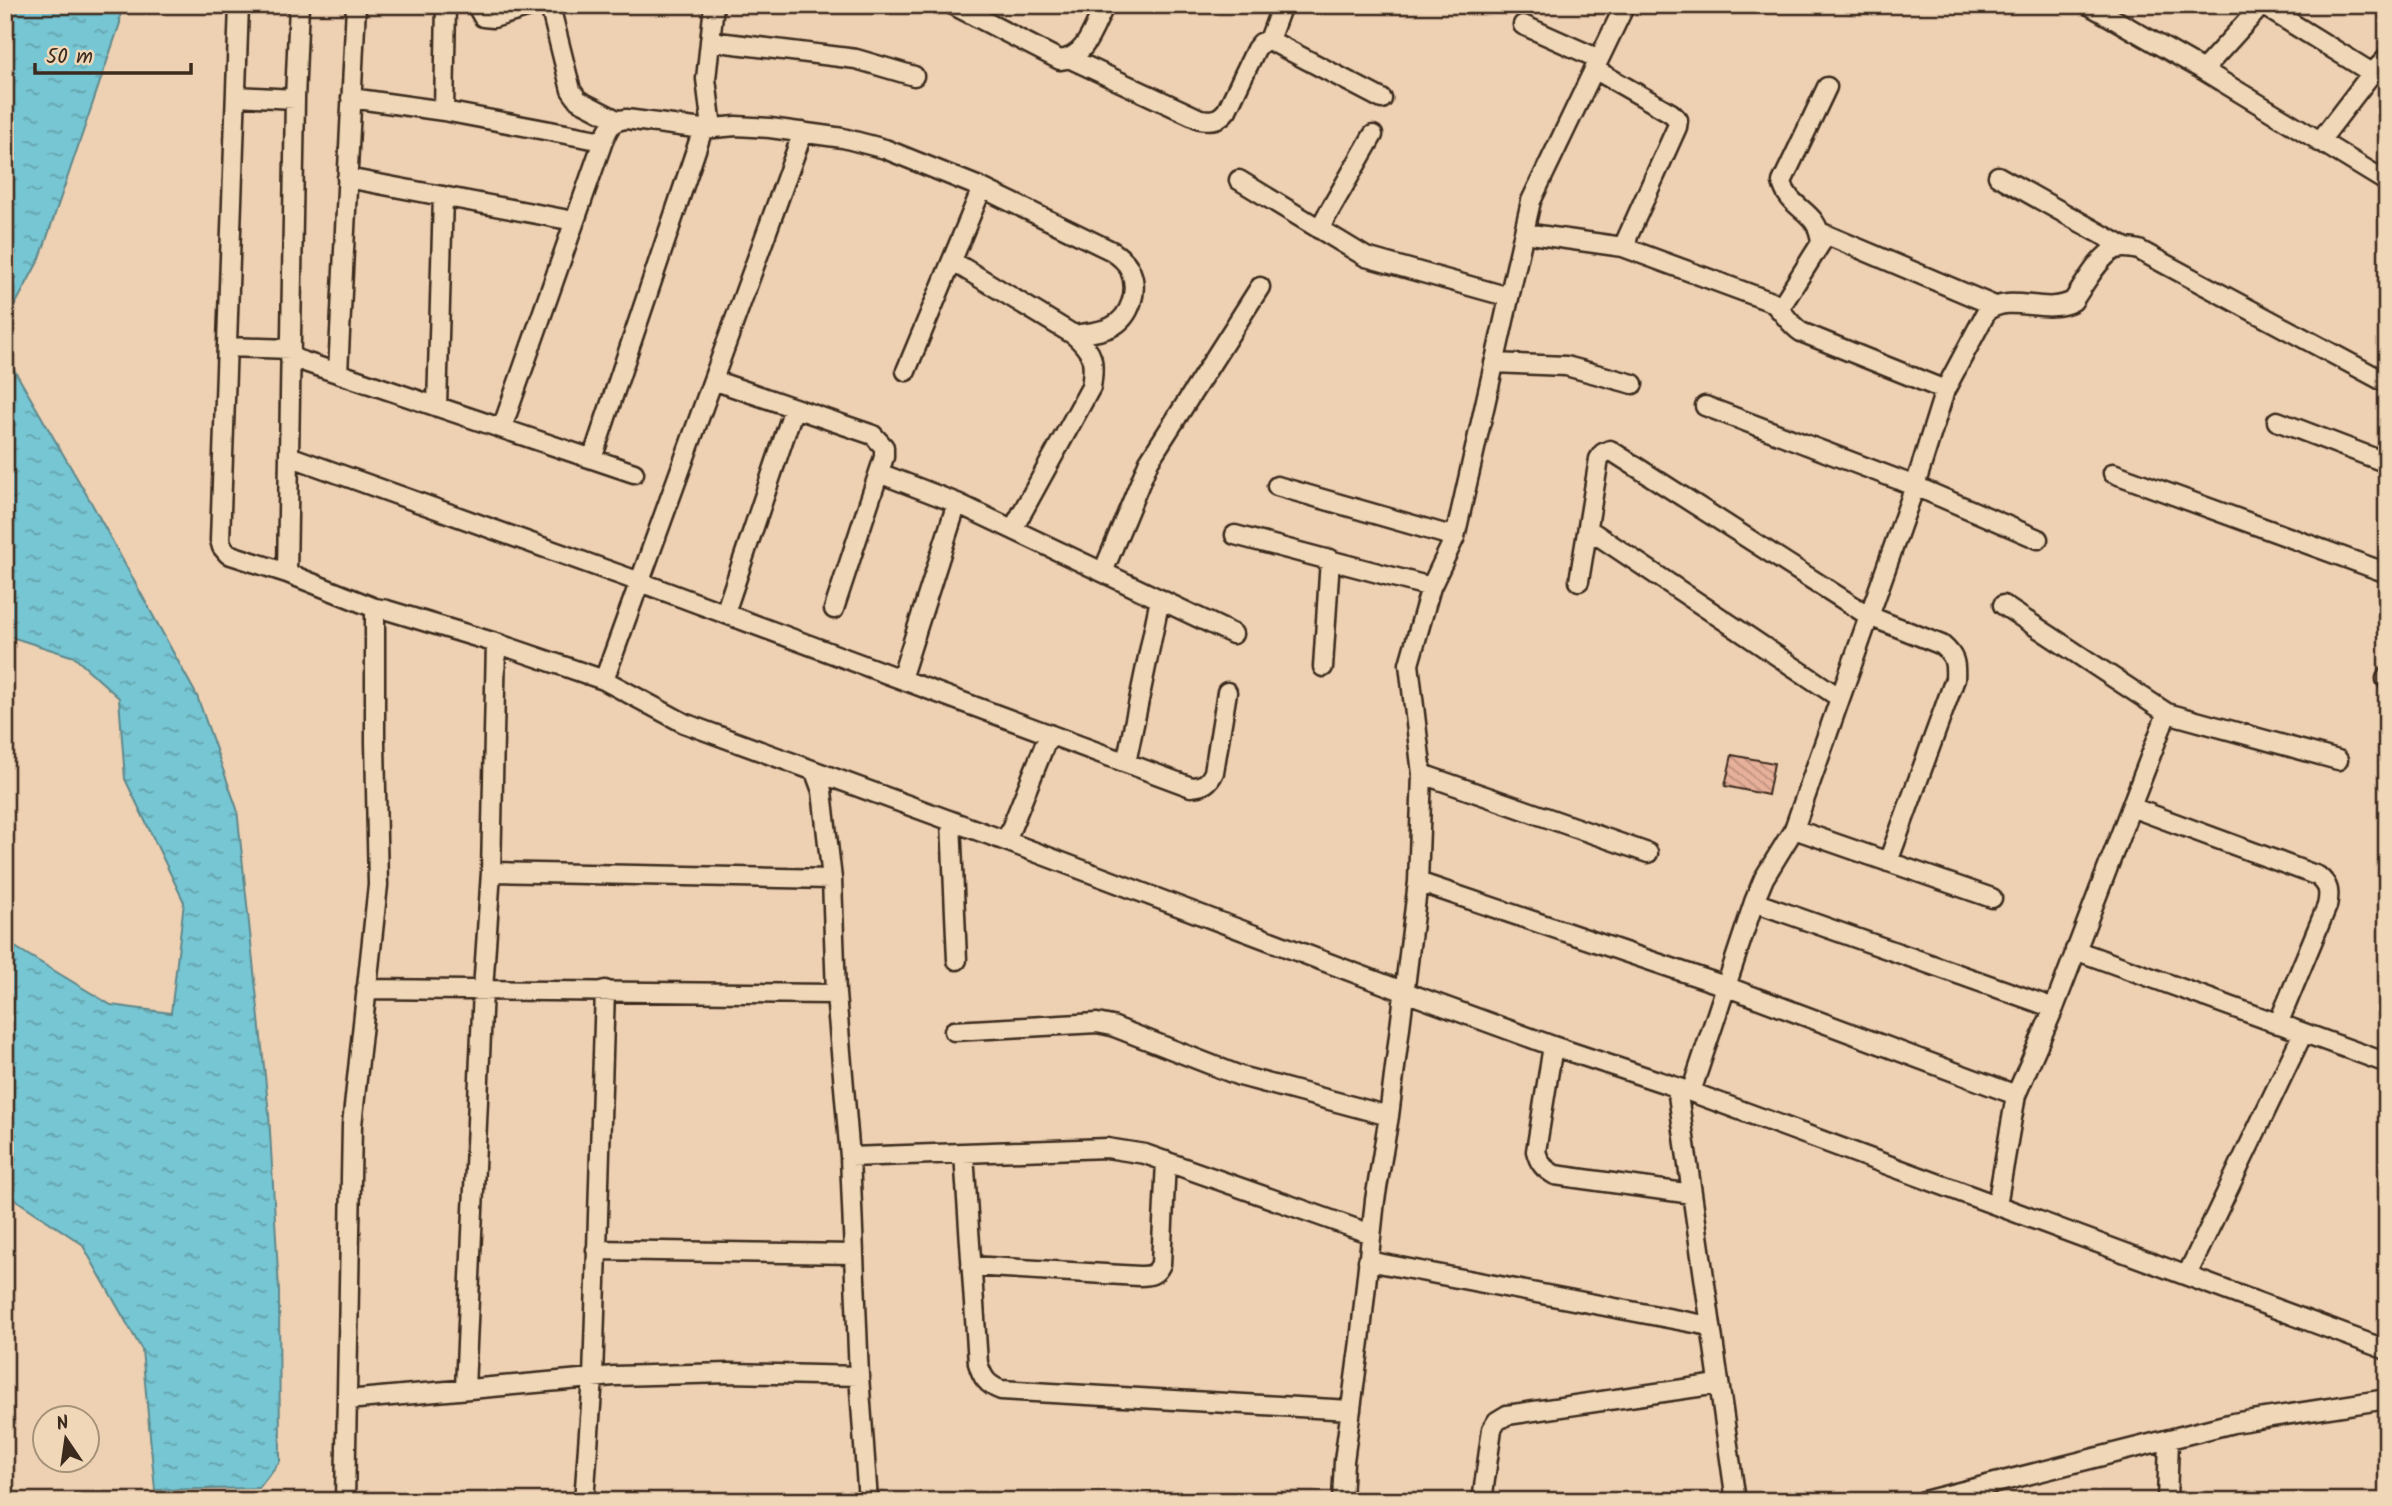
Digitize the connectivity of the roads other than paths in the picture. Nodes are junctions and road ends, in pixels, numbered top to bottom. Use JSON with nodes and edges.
{"nodes":[{"id":1,"x":239,"y":5,"type":"edge"},
{"id":2,"x":299,"y":5,"type":"edge"},
{"id":3,"x":356,"y":5,"type":"edge"},
{"id":4,"x":446,"y":5,"type":"edge"},
{"id":5,"x":475,"y":5,"type":"edge"},
{"id":6,"x":537,"y":5,"type":"edge"},
{"id":7,"x":548,"y":5,"type":"edge"},
{"id":8,"x":714,"y":5,"type":"edge"},
{"id":9,"x":953,"y":5,"type":"edge"},
{"id":10,"x":1282,"y":5,"type":"edge"},
{"id":11,"x":2089,"y":5,"type":"edge"},
{"id":12,"x":1620,"y":7,"type":"edge"},
{"id":13,"x":1097,"y":8,"type":"edge"},
{"id":14,"x":1522,"y":26,"type":"dead end"},
{"id":15,"x":1269,"y":40,"type":"junction"},
{"id":16,"x":710,"y":41,"type":"junction"},
{"id":17,"x":2387,"y":58,"type":"edge"},
{"id":18,"x":1071,"y":59,"type":"junction"},
{"id":19,"x":1597,"y":64,"type":"junction"},
{"id":20,"x":2203,"y":70,"type":"junction"},
{"id":21,"x":2372,"y":73,"type":"junction"},
{"id":22,"x":914,"y":76,"type":"dead end"},
{"id":23,"x":1827,"y":86,"type":"dead end"},
{"id":24,"x":236,"y":96,"type":"junction"},
{"id":25,"x":351,"y":98,"type":"junction"},
{"id":26,"x":295,"y":99,"type":"junction"},
{"id":27,"x":1382,"y":99,"type":"dead end"},
{"id":28,"x":444,"y":111,"type":"junction"},
{"id":29,"x":617,"y":120,"type":"junction"},
{"id":30,"x":708,"y":128,"type":"junction"},
{"id":31,"x":803,"y":132,"type":"junction"},
{"id":32,"x":1373,"y":135,"type":"dead end"},
{"id":33,"x":603,"y":141,"type":"junction"},
{"id":34,"x":2319,"y":142,"type":"junction"},
{"id":35,"x":1998,"y":176,"type":"dead end"},
{"id":36,"x":348,"y":178,"type":"junction"},
{"id":37,"x":1239,"y":180,"type":"dead end"},
{"id":38,"x":2387,"y":182,"type":"edge"},
{"id":39,"x":982,"y":188,"type":"junction"},
{"id":40,"x":443,"y":197,"type":"junction"},
{"id":41,"x":574,"y":221,"type":"junction"},
{"id":42,"x":1319,"y":229,"type":"junction"},
{"id":43,"x":1820,"y":232,"type":"junction"},
{"id":44,"x":1524,"y":233,"type":"junction"},
{"id":45,"x":1623,"y":247,"type":"junction"},
{"id":46,"x":2126,"y":248,"type":"junction"},
{"id":47,"x":953,"y":261,"type":"junction"},
{"id":48,"x":1260,"y":288,"type":"dead end"},
{"id":49,"x":1509,"y":297,"type":"junction"},
{"id":50,"x":1995,"y":306,"type":"junction"},
{"id":51,"x":1780,"y":308,"type":"junction"},
{"id":52,"x":1074,"y":335,"type":"junction"},
{"id":53,"x":227,"y":347,"type":"junction"},
{"id":54,"x":290,"y":353,"type":"junction"},
{"id":55,"x":1494,"y":363,"type":"junction"},
{"id":56,"x":906,"y":371,"type":"dead end"},
{"id":57,"x":338,"y":373,"type":"junction"},
{"id":58,"x":713,"y":380,"type":"junction"},
{"id":59,"x":2387,"y":383,"type":"edge"},
{"id":60,"x":1633,"y":384,"type":"dead end"},
{"id":61,"x":1944,"y":390,"type":"junction"},
{"id":62,"x":1705,"y":406,"type":"dead end"},
{"id":63,"x":437,"y":407,"type":"junction"},
{"id":64,"x":794,"y":408,"type":"junction"},
{"id":65,"x":2277,"y":421,"type":"dead end"},
{"id":66,"x":502,"y":428,"type":"junction"},
{"id":67,"x":289,"y":456,"type":"junction"},
{"id":68,"x":592,"y":459,"type":"junction"},
{"id":69,"x":2387,"y":463,"type":"edge"},
{"id":70,"x":634,"y":473,"type":"dead end"},
{"id":71,"x":879,"y":473,"type":"junction"},
{"id":72,"x":2113,"y":473,"type":"dead end"},
{"id":73,"x":1277,"y":486,"type":"dead end"},
{"id":74,"x":1914,"y":486,"type":"junction"},
{"id":75,"x":957,"y":503,"type":"junction"},
{"id":76,"x":1588,"y":529,"type":"junction"},
{"id":77,"x":1013,"y":530,"type":"junction"},
{"id":78,"x":1235,"y":535,"type":"dead end"},
{"id":79,"x":1455,"y":537,"type":"junction"},
{"id":80,"x":2038,"y":539,"type":"dead end"},
{"id":81,"x":1330,"y":559,"type":"junction"},
{"id":82,"x":1103,"y":572,"type":"junction"},
{"id":83,"x":287,"y":573,"type":"junction"},
{"id":84,"x":2387,"y":573,"type":"edge"},
{"id":85,"x":1579,"y":581,"type":"dead end"},
{"id":86,"x":640,"y":582,"type":"junction"},
{"id":87,"x":1431,"y":587,"type":"junction"},
{"id":88,"x":1160,"y":599,"type":"junction"},
{"id":89,"x":2003,"y":605,"type":"dead end"},
{"id":90,"x":375,"y":608,"type":"junction"},
{"id":91,"x":834,"y":610,"type":"dead end"},
{"id":92,"x":725,"y":613,"type":"junction"},
{"id":93,"x":1869,"y":616,"type":"junction"},
{"id":94,"x":1233,"y":634,"type":"dead end"},
{"id":95,"x":496,"y":643,"type":"junction"},
{"id":96,"x":1323,"y":667,"type":"dead end"},
{"id":97,"x":901,"y":679,"type":"junction"},
{"id":98,"x":604,"y":680,"type":"junction"},
{"id":99,"x":1227,"y":692,"type":"dead end"},
{"id":100,"x":1840,"y":698,"type":"junction"},
{"id":101,"x":2167,"y":713,"type":"junction"},
{"id":102,"x":1049,"y":734,"type":"junction"},
{"id":103,"x":2338,"y":760,"type":"dead end"},
{"id":104,"x":1126,"y":763,"type":"junction"},
{"id":105,"x":815,"y":772,"type":"junction"},
{"id":106,"x":1422,"y":774,"type":"junction"},
{"id":107,"x":2131,"y":807,"type":"junction"},
{"id":108,"x":951,"y":821,"type":"junction"},
{"id":109,"x":1794,"y":829,"type":"junction"},
{"id":110,"x":1006,"y":841,"type":"junction"},
{"id":111,"x":1648,"y":853,"type":"dead end"},
{"id":112,"x":1888,"y":862,"type":"junction"},
{"id":113,"x":491,"y":872,"type":"junction"},
{"id":114,"x":832,"y":879,"type":"junction"},
{"id":115,"x":1418,"y":882,"type":"junction"},
{"id":116,"x":1992,"y":898,"type":"dead end"},
{"id":117,"x":1754,"y":902,"type":"junction"},
{"id":118,"x":2075,"y":950,"type":"junction"},
{"id":119,"x":957,"y":960,"type":"dead end"},
{"id":120,"x":1725,"y":986,"type":"junction"},
{"id":121,"x":366,"y":989,"type":"junction"},
{"id":122,"x":483,"y":990,"type":"junction"},
{"id":123,"x":606,"y":990,"type":"junction"},
{"id":124,"x":1405,"y":992,"type":"junction"},
{"id":125,"x":836,"y":994,"type":"junction"},
{"id":126,"x":2054,"y":1008,"type":"junction"},
{"id":127,"x":2278,"y":1024,"type":"junction"},
{"id":128,"x":954,"y":1031,"type":"dead end"},
{"id":129,"x":2304,"y":1033,"type":"junction"},
{"id":130,"x":1553,"y":1046,"type":"junction"},
{"id":131,"x":2387,"y":1063,"type":"edge"},
{"id":132,"x":1684,"y":1090,"type":"junction"},
{"id":133,"x":2016,"y":1095,"type":"junction"},
{"id":134,"x":1389,"y":1116,"type":"junction"},
{"id":135,"x":964,"y":1154,"type":"junction"},
{"id":136,"x":850,"y":1157,"type":"junction"},
{"id":137,"x":1166,"y":1161,"type":"junction"},
{"id":138,"x":1692,"y":1194,"type":"junction"},
{"id":139,"x":1997,"y":1205,"type":"junction"},
{"id":140,"x":1371,"y":1234,"type":"junction"},
{"id":141,"x":596,"y":1250,"type":"junction"},
{"id":142,"x":854,"y":1254,"type":"junction"},
{"id":143,"x":1368,"y":1261,"type":"junction"},
{"id":144,"x":971,"y":1266,"type":"junction"},
{"id":145,"x":2187,"y":1275,"type":"junction"},
{"id":146,"x":1710,"y":1326,"type":"junction"},
{"id":147,"x":2387,"y":1350,"type":"edge"},
{"id":148,"x":859,"y":1376,"type":"junction"},
{"id":149,"x":593,"y":1378,"type":"junction"},
{"id":150,"x":1718,"y":1384,"type":"junction"},
{"id":151,"x":465,"y":1388,"type":"junction"},
{"id":152,"x":2387,"y":1399,"type":"edge"},
{"id":153,"x":347,"y":1400,"type":"junction"},
{"id":154,"x":1351,"y":1410,"type":"junction"},
{"id":155,"x":2169,"y":1439,"type":"junction"},
{"id":156,"x":1948,"y":1498,"type":"edge"},
{"id":157,"x":345,"y":1501,"type":"edge"},
{"id":158,"x":584,"y":1501,"type":"edge"},
{"id":159,"x":868,"y":1501,"type":"edge"},
{"id":160,"x":1342,"y":1501,"type":"edge"},
{"id":161,"x":1482,"y":1501,"type":"edge"},
{"id":162,"x":1736,"y":1501,"type":"edge"},
{"id":163,"x":1924,"y":1501,"type":"edge"},
{"id":164,"x":2167,"y":1501,"type":"edge"}],
"edges":[{"from":1,"to":24,"type":"street"},
{"from":2,"to":26,"type":"street"},
{"from":3,"to":25,"type":"street"},
{"from":4,"to":28,"type":"street"},
{"from":5,"to":6,"type":"street"},
{"from":7,"to":29,"type":"street"},
{"from":8,"to":16,"type":"street"},
{"from":9,"to":18,"type":"street"},
{"from":10,"to":15,"type":"street"},
{"from":11,"to":20,"type":"street"},
{"from":12,"to":19,"type":"street"},
{"from":13,"to":18,"type":"street"},
{"from":14,"to":19,"type":"street"},
{"from":15,"to":18,"type":"street"},
{"from":15,"to":27,"type":"street"},
{"from":16,"to":22,"type":"street"},
{"from":16,"to":30,"type":"street"},
{"from":17,"to":21,"type":"street"},
{"from":19,"to":44,"type":"street"},
{"from":19,"to":45,"type":"street"},
{"from":20,"to":21,"type":"street"},
{"from":20,"to":34,"type":"street"},
{"from":21,"to":34,"type":"street"},
{"from":23,"to":43,"type":"street"},
{"from":24,"to":26,"type":"street"},
{"from":24,"to":53,"type":"street"},
{"from":25,"to":28,"type":"street"},
{"from":25,"to":36,"type":"street"},
{"from":26,"to":54,"type":"street"},
{"from":28,"to":33,"type":"street"},
{"from":29,"to":30,"type":"street"},
{"from":29,"to":33,"type":"street"},
{"from":30,"to":31,"type":"street"},
{"from":30,"to":68,"type":"street"},
{"from":31,"to":39,"type":"street"},
{"from":31,"to":58,"type":"street"},
{"from":32,"to":42,"type":"street"},
{"from":33,"to":41,"type":"street"},
{"from":34,"to":38,"type":"street"},
{"from":35,"to":46,"type":"street"},
{"from":36,"to":40,"type":"street"},
{"from":36,"to":57,"type":"street"},
{"from":37,"to":42,"type":"street"},
{"from":39,"to":47,"type":"street"},
{"from":39,"to":52,"type":"street"},
{"from":40,"to":41,"type":"street"},
{"from":40,"to":63,"type":"street"},
{"from":41,"to":66,"type":"street"},
{"from":42,"to":49,"type":"street"},
{"from":43,"to":50,"type":"street"},
{"from":43,"to":51,"type":"street"},
{"from":44,"to":45,"type":"street"},
{"from":44,"to":49,"type":"street"},
{"from":45,"to":51,"type":"street"},
{"from":46,"to":50,"type":"street"},
{"from":46,"to":59,"type":"street"},
{"from":47,"to":52,"type":"street"},
{"from":47,"to":56,"type":"street"},
{"from":48,"to":82,"type":"street"},
{"from":49,"to":55,"type":"street"},
{"from":50,"to":61,"type":"street"},
{"from":51,"to":61,"type":"street"},
{"from":52,"to":77,"type":"street"},
{"from":53,"to":54,"type":"street"},
{"from":53,"to":83,"type":"street"},
{"from":54,"to":57,"type":"street"},
{"from":54,"to":67,"type":"street"},
{"from":55,"to":60,"type":"street"},
{"from":55,"to":79,"type":"street"},
{"from":57,"to":63,"type":"street"},
{"from":58,"to":64,"type":"street"},
{"from":58,"to":86,"type":"street"},
{"from":61,"to":74,"type":"street"},
{"from":62,"to":74,"type":"street"},
{"from":63,"to":66,"type":"street"},
{"from":64,"to":71,"type":"street"},
{"from":64,"to":92,"type":"street"},
{"from":65,"to":69,"type":"street"},
{"from":66,"to":68,"type":"street"},
{"from":67,"to":83,"type":"street"},
{"from":67,"to":86,"type":"street"},
{"from":68,"to":70,"type":"street"},
{"from":71,"to":75,"type":"street"},
{"from":71,"to":91,"type":"street"},
{"from":72,"to":84,"type":"street"},
{"from":73,"to":79,"type":"street"},
{"from":74,"to":80,"type":"street"},
{"from":74,"to":93,"type":"street"},
{"from":75,"to":77,"type":"street"},
{"from":75,"to":97,"type":"street"},
{"from":76,"to":85,"type":"street"},
{"from":76,"to":93,"type":"street"},
{"from":76,"to":100,"type":"street"},
{"from":77,"to":82,"type":"street"},
{"from":78,"to":81,"type":"street"},
{"from":79,"to":87,"type":"street"},
{"from":81,"to":87,"type":"street"},
{"from":81,"to":96,"type":"street"},
{"from":82,"to":88,"type":"street"},
{"from":83,"to":90,"type":"street"},
{"from":86,"to":92,"type":"street"},
{"from":86,"to":98,"type":"street"},
{"from":87,"to":106,"type":"street"},
{"from":88,"to":94,"type":"street"},
{"from":88,"to":104,"type":"street"},
{"from":89,"to":101,"type":"street"},
{"from":90,"to":95,"type":"street"},
{"from":90,"to":121,"type":"street"},
{"from":92,"to":97,"type":"street"},
{"from":93,"to":100,"type":"street"},
{"from":93,"to":112,"type":"street"},
{"from":95,"to":98,"type":"street"},
{"from":95,"to":113,"type":"street"},
{"from":97,"to":102,"type":"street"},
{"from":98,"to":105,"type":"street"},
{"from":99,"to":104,"type":"street"},
{"from":100,"to":109,"type":"street"},
{"from":101,"to":103,"type":"street"},
{"from":101,"to":107,"type":"street"},
{"from":102,"to":104,"type":"street"},
{"from":102,"to":110,"type":"street"},
{"from":105,"to":108,"type":"street"},
{"from":105,"to":114,"type":"street"},
{"from":106,"to":111,"type":"street"},
{"from":106,"to":115,"type":"street"},
{"from":107,"to":118,"type":"street"},
{"from":107,"to":127,"type":"street"},
{"from":108,"to":110,"type":"street"},
{"from":108,"to":119,"type":"street"},
{"from":109,"to":112,"type":"street"},
{"from":109,"to":117,"type":"street"},
{"from":110,"to":124,"type":"street"},
{"from":112,"to":116,"type":"street"},
{"from":113,"to":114,"type":"street"},
{"from":113,"to":122,"type":"street"},
{"from":114,"to":125,"type":"street"},
{"from":115,"to":120,"type":"street"},
{"from":115,"to":124,"type":"street"},
{"from":117,"to":120,"type":"street"},
{"from":117,"to":126,"type":"street"},
{"from":118,"to":126,"type":"street"},
{"from":118,"to":127,"type":"street"},
{"from":120,"to":132,"type":"street"},
{"from":120,"to":133,"type":"street"},
{"from":121,"to":122,"type":"street"},
{"from":121,"to":153,"type":"street"},
{"from":122,"to":123,"type":"street"},
{"from":122,"to":151,"type":"street"},
{"from":123,"to":125,"type":"street"},
{"from":123,"to":141,"type":"street"},
{"from":124,"to":130,"type":"street"},
{"from":124,"to":134,"type":"street"},
{"from":125,"to":136,"type":"street"},
{"from":126,"to":133,"type":"street"},
{"from":127,"to":129,"type":"street"},
{"from":128,"to":134,"type":"street"},
{"from":129,"to":131,"type":"street"},
{"from":129,"to":145,"type":"street"},
{"from":130,"to":132,"type":"street"},
{"from":130,"to":138,"type":"street"},
{"from":132,"to":138,"type":"street"},
{"from":132,"to":139,"type":"street"},
{"from":133,"to":139,"type":"street"},
{"from":134,"to":140,"type":"street"},
{"from":135,"to":136,"type":"street"},
{"from":135,"to":137,"type":"street"},
{"from":135,"to":144,"type":"street"},
{"from":136,"to":142,"type":"street"},
{"from":137,"to":140,"type":"street"},
{"from":137,"to":144,"type":"street"},
{"from":138,"to":146,"type":"street"},
{"from":139,"to":145,"type":"street"},
{"from":140,"to":143,"type":"street"},
{"from":141,"to":142,"type":"street"},
{"from":141,"to":149,"type":"street"},
{"from":142,"to":148,"type":"street"},
{"from":143,"to":146,"type":"street"},
{"from":143,"to":154,"type":"street"},
{"from":144,"to":154,"type":"street"},
{"from":145,"to":147,"type":"street"},
{"from":146,"to":150,"type":"street"},
{"from":148,"to":149,"type":"street"},
{"from":148,"to":159,"type":"street"},
{"from":149,"to":151,"type":"street"},
{"from":149,"to":158,"type":"street"},
{"from":150,"to":161,"type":"street"},
{"from":150,"to":162,"type":"street"},
{"from":151,"to":153,"type":"street"},
{"from":152,"to":155,"type":"street"},
{"from":153,"to":157,"type":"street"},
{"from":154,"to":160,"type":"street"},
{"from":155,"to":156,"type":"street"},
{"from":155,"to":164,"type":"street"},
{"from":156,"to":163,"type":"street"}]}
